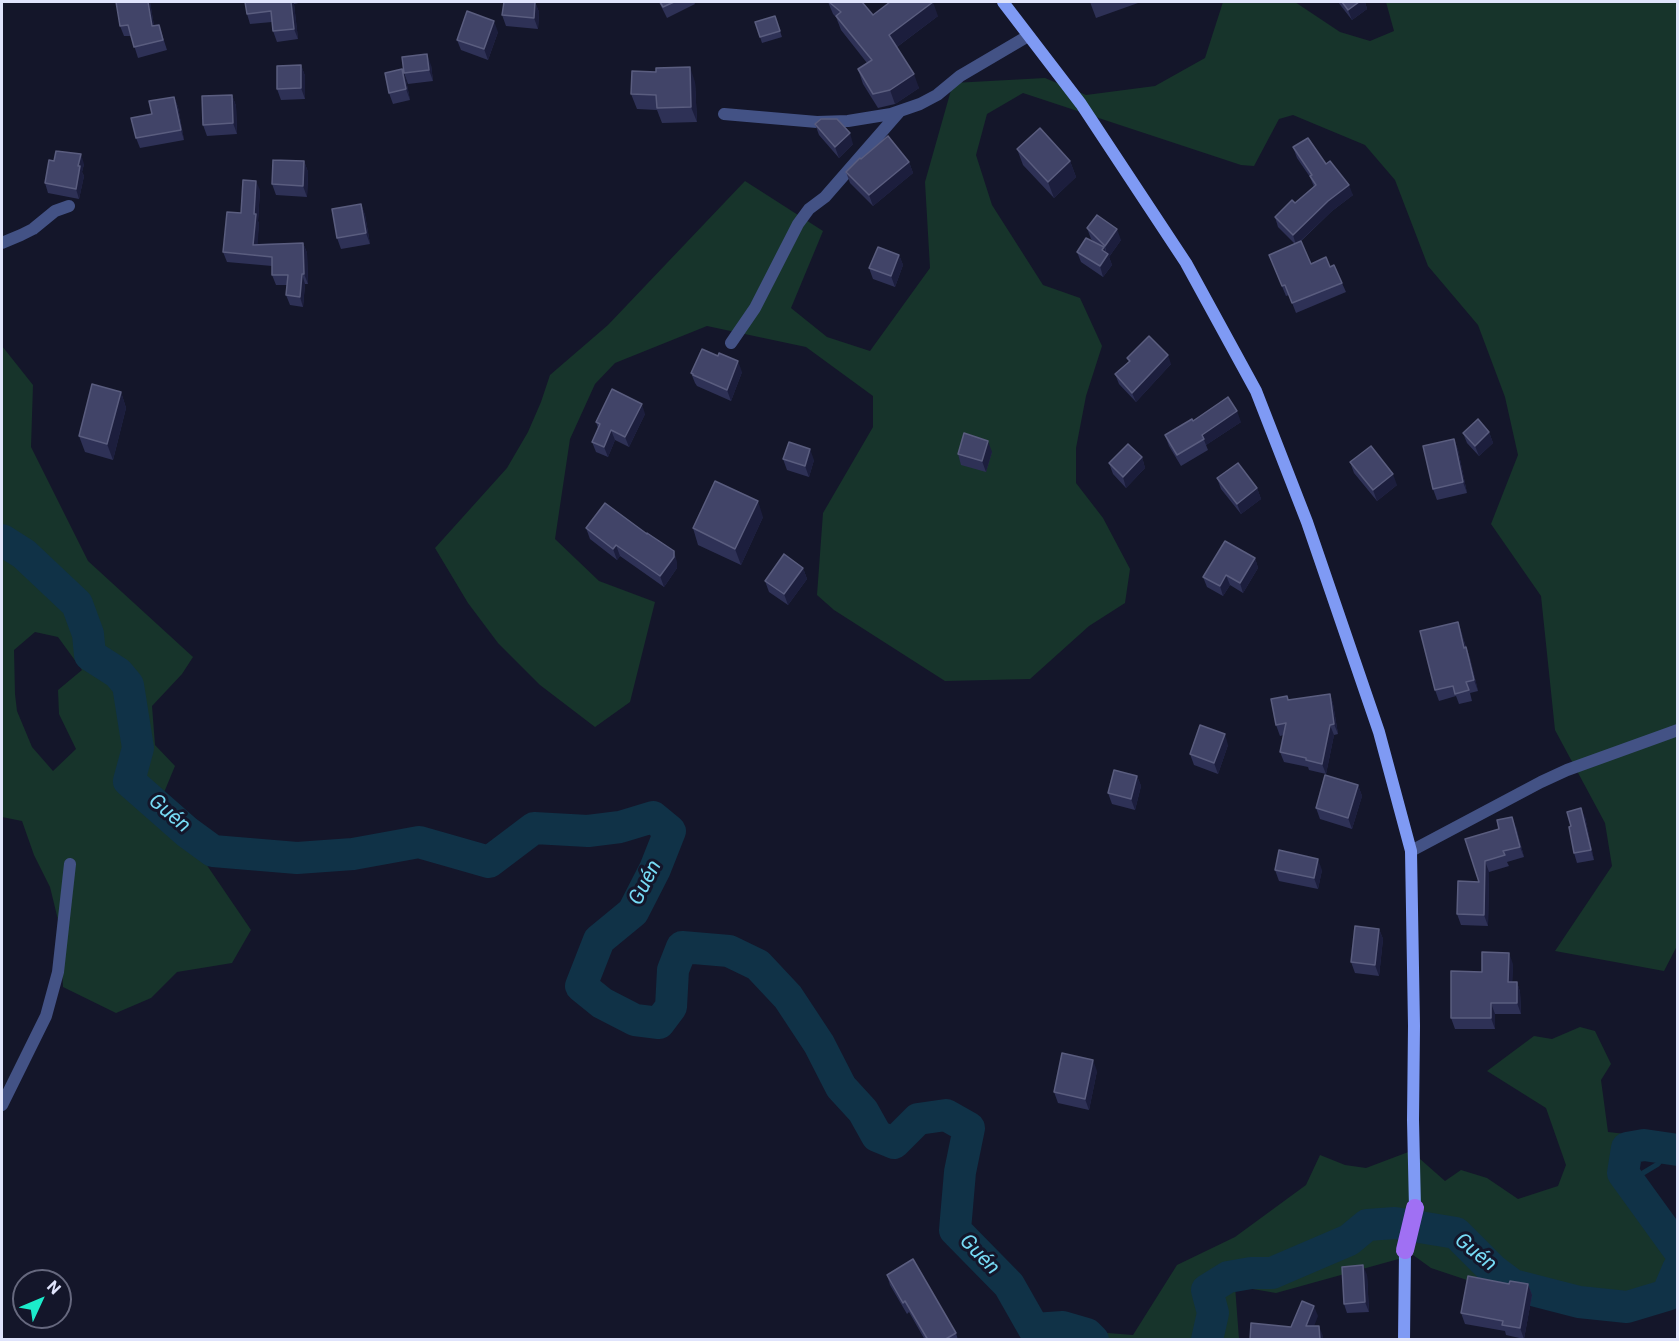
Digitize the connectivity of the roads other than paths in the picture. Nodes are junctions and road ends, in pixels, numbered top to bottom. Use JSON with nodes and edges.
{"nodes":[{"id":1,"x":1003,"y":2,"type":"edge"},
{"id":2,"x":1028,"y":36,"type":"junction"},
{"id":3,"x":901,"y":111,"type":"junction"},
{"id":4,"x":724,"y":114,"type":"dead end"},
{"id":5,"x":69,"y":206,"type":"dead end"},
{"id":6,"x":2,"y":243,"type":"edge"},
{"id":7,"x":731,"y":343,"type":"dead end"},
{"id":8,"x":1677,"y":730,"type":"edge"},
{"id":9,"x":1411,"y":850,"type":"junction"},
{"id":10,"x":70,"y":864,"type":"dead end"},
{"id":11,"x":2,"y":1105,"type":"edge"},
{"id":12,"x":1415,"y":1208,"type":"joint"},
{"id":13,"x":1405,"y":1250,"type":"joint"},
{"id":14,"x":1404,"y":1340,"type":"edge"}],
"edges":[{"from":1,"to":2,"type":"main road"},
{"from":2,"to":3,"type":"street"},
{"from":2,"to":9,"type":"main road"},
{"from":3,"to":4,"type":"street"},
{"from":3,"to":7,"type":"street"},
{"from":5,"to":6,"type":"street"},
{"from":8,"to":9,"type":"street"},
{"from":9,"to":12,"type":"main road"},
{"from":10,"to":11,"type":"street"},
{"from":12,"to":13,"type":"main road"},
{"from":13,"to":14,"type":"main road"}]}
